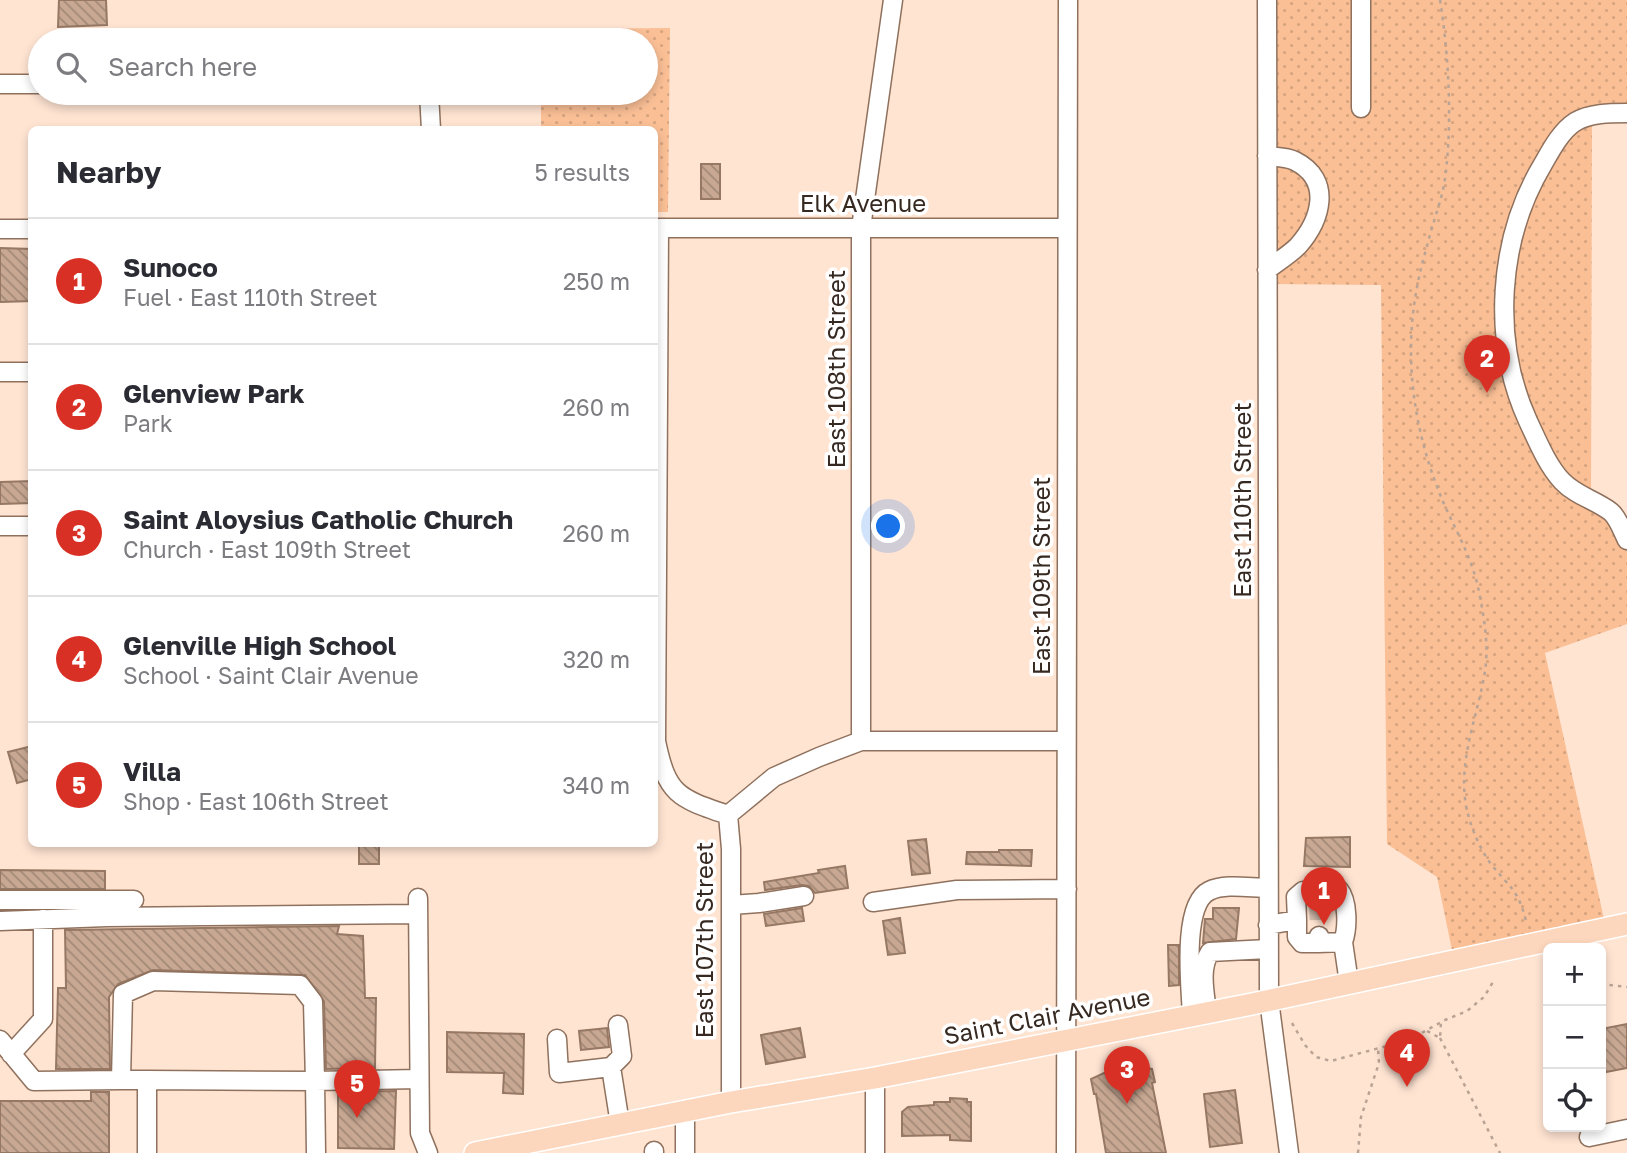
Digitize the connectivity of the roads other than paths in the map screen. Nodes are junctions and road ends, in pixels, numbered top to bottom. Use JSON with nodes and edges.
{"nodes":[{"id":1,"x":893,"y":0,"type":"edge"},
{"id":2,"x":1068,"y":0,"type":"edge"},
{"id":3,"x":1267,"y":0,"type":"edge"},
{"id":4,"x":1361,"y":0,"type":"edge"},
{"id":5,"x":0,"y":84,"type":"edge"},
{"id":6,"x":28,"y":85,"type":"edge"},
{"id":7,"x":430,"y":105,"type":"edge"},
{"id":8,"x":1361,"y":108,"type":"dead end"},
{"id":9,"x":1627,"y":113,"type":"edge"},
{"id":10,"x":431,"y":126,"type":"edge"},
{"id":11,"x":1267,"y":156,"type":"junction"},
{"id":12,"x":659,"y":228,"type":"joint"},
{"id":13,"x":861,"y":228,"type":"junction"},
{"id":14,"x":1067,"y":228,"type":"junction"},
{"id":15,"x":0,"y":229,"type":"edge"},
{"id":16,"x":28,"y":229,"type":"edge"},
{"id":17,"x":1268,"y":270,"type":"junction"},
{"id":18,"x":0,"y":372,"type":"edge"},
{"id":19,"x":28,"y":372,"type":"edge"},
{"id":20,"x":658,"y":399,"type":"edge"},
{"id":21,"x":0,"y":526,"type":"edge"},
{"id":22,"x":28,"y":526,"type":"edge"},
{"id":23,"x":1627,"y":540,"type":"edge"},
{"id":24,"x":861,"y":741,"type":"junction"},
{"id":25,"x":1066,"y":741,"type":"junction"},
{"id":26,"x":658,"y":752,"type":"edge"},
{"id":27,"x":728,"y":815,"type":"junction"},
{"id":28,"x":1268,"y":888,"type":"junction"},
{"id":29,"x":1067,"y":890,"type":"junction"},
{"id":30,"x":804,"y":895,"type":"dead end"},
{"id":31,"x":0,"y":900,"type":"edge"},
{"id":32,"x":134,"y":900,"type":"dead end"},
{"id":33,"x":873,"y":902,"type":"dead end"},
{"id":34,"x":731,"y":905,"type":"junction"},
{"id":35,"x":43,"y":919,"type":"junction"},
{"id":36,"x":1297,"y":920,"type":"junction"},
{"id":37,"x":0,"y":921,"type":"edge"},
{"id":38,"x":1627,"y":924,"type":"edge"},
{"id":39,"x":1268,"y":925,"type":"junction"},
{"id":40,"x":1343,"y":942,"type":"junction"},
{"id":41,"x":1553,"y":943,"type":"edge"},
{"id":42,"x":1543,"y":945,"type":"edge"},
{"id":43,"x":1268,"y":949,"type":"junction"},
{"id":44,"x":1349,"y":983,"type":"junction"},
{"id":45,"x":1269,"y":1000,"type":"junction"},
{"id":46,"x":1199,"y":1014,"type":"junction"},
{"id":47,"x":618,"y":1025,"type":"dead end"},
{"id":48,"x":557,"y":1039,"type":"dead end"},
{"id":49,"x":1067,"y":1040,"type":"junction"},
{"id":50,"x":6,"y":1047,"type":"edge"},
{"id":51,"x":611,"y":1067,"type":"junction"},
{"id":52,"x":875,"y":1078,"type":"junction"},
{"id":53,"x":419,"y":1079,"type":"junction"},
{"id":54,"x":121,"y":1080,"type":"junction"},
{"id":55,"x":147,"y":1080,"type":"junction"},
{"id":56,"x":315,"y":1082,"type":"junction"},
{"id":57,"x":731,"y":1102,"type":"junction"},
{"id":58,"x":685,"y":1111,"type":"junction"},
{"id":59,"x":620,"y":1124,"type":"junction"},
{"id":60,"x":1627,"y":1129,"type":"edge"},
{"id":61,"x":1588,"y":1139,"type":"edge"},
{"id":62,"x":147,"y":1153,"type":"edge"},
{"id":63,"x":316,"y":1153,"type":"edge"},
{"id":64,"x":428,"y":1153,"type":"edge"},
{"id":65,"x":475,"y":1153,"type":"edge"},
{"id":66,"x":685,"y":1153,"type":"edge"},
{"id":67,"x":875,"y":1153,"type":"edge"},
{"id":68,"x":1066,"y":1153,"type":"edge"},
{"id":69,"x":1290,"y":1153,"type":"edge"}],
"edges":[{"from":1,"to":13,"type":"street","name":"East 108th Street"},
{"from":2,"to":14,"type":"street","name":"East 109th Street"},
{"from":3,"to":11,"type":"street","name":"East 110th Street"},
{"from":4,"to":8,"type":"street"},
{"from":5,"to":6,"type":"street"},
{"from":7,"to":10,"type":"street"},
{"from":9,"to":23,"type":"street"},
{"from":11,"to":17,"type":"street","name":"East 110th Street"},
{"from":11,"to":17,"type":"street"},
{"from":12,"to":13,"type":"street","name":"Elk Avenue"},
{"from":12,"to":20,"type":"street","name":"East 107th Street"},
{"from":13,"to":14,"type":"street","name":"Elk Avenue"},
{"from":13,"to":24,"type":"street","name":"East 108th Street"},
{"from":14,"to":25,"type":"street","name":"East 109th Street"},
{"from":15,"to":16,"type":"street"},
{"from":17,"to":28,"type":"street","name":"East 110th Street"},
{"from":18,"to":19,"type":"street"},
{"from":21,"to":22,"type":"street"},
{"from":24,"to":25,"type":"street"},
{"from":24,"to":27,"type":"street"},
{"from":25,"to":29,"type":"street","name":"East 109th Street"},
{"from":26,"to":27,"type":"street","name":"East 107th Street"},
{"from":27,"to":34,"type":"street","name":"East 107th Street"},
{"from":28,"to":39,"type":"street","name":"East 110th Street"},
{"from":28,"to":46,"type":"street"},
{"from":29,"to":33,"type":"street"},
{"from":29,"to":49,"type":"street","name":"East 109th Street"},
{"from":30,"to":34,"type":"street"},
{"from":31,"to":32,"type":"street"},
{"from":34,"to":57,"type":"street","name":"East 107th Street"},
{"from":35,"to":37,"type":"street"},
{"from":35,"to":50,"type":"street"},
{"from":35,"to":53,"type":"street"},
{"from":36,"to":39,"type":"street"},
{"from":36,"to":40,"type":"street"},
{"from":36,"to":40,"type":"street"},
{"from":38,"to":41,"type":"main road","name":"Saint Clair Avenue"},
{"from":39,"to":43,"type":"street","name":"East 110th Street"},
{"from":40,"to":44,"type":"street"},
{"from":42,"to":44,"type":"main road","name":"Saint Clair Avenue"},
{"from":43,"to":45,"type":"street","name":"East 110th Street"},
{"from":43,"to":46,"type":"street"},
{"from":44,"to":45,"type":"main road","name":"Saint Clair Avenue"},
{"from":45,"to":46,"type":"main road","name":"Saint Clair Avenue"},
{"from":45,"to":69,"type":"street","name":"East 110th Street"},
{"from":46,"to":49,"type":"main road","name":"Saint Clair Avenue"},
{"from":47,"to":51,"type":"street"},
{"from":48,"to":51,"type":"street"},
{"from":49,"to":52,"type":"main road","name":"Saint Clair Avenue"},
{"from":49,"to":68,"type":"street","name":"East 109th Street"},
{"from":50,"to":54,"type":"street"},
{"from":51,"to":59,"type":"street"},
{"from":52,"to":57,"type":"main road","name":"Saint Clair Avenue"},
{"from":52,"to":67,"type":"street"},
{"from":53,"to":56,"type":"street"},
{"from":53,"to":64,"type":"street"},
{"from":54,"to":55,"type":"street"},
{"from":54,"to":56,"type":"street"},
{"from":55,"to":56,"type":"street"},
{"from":55,"to":62,"type":"street"},
{"from":56,"to":63,"type":"street"},
{"from":57,"to":58,"type":"main road","name":"Saint Clair Avenue"},
{"from":58,"to":59,"type":"main road","name":"Saint Clair Avenue"},
{"from":58,"to":66,"type":"street"},
{"from":59,"to":65,"type":"main road","name":"Saint Clair Avenue"},
{"from":60,"to":61,"type":"street"}]}
